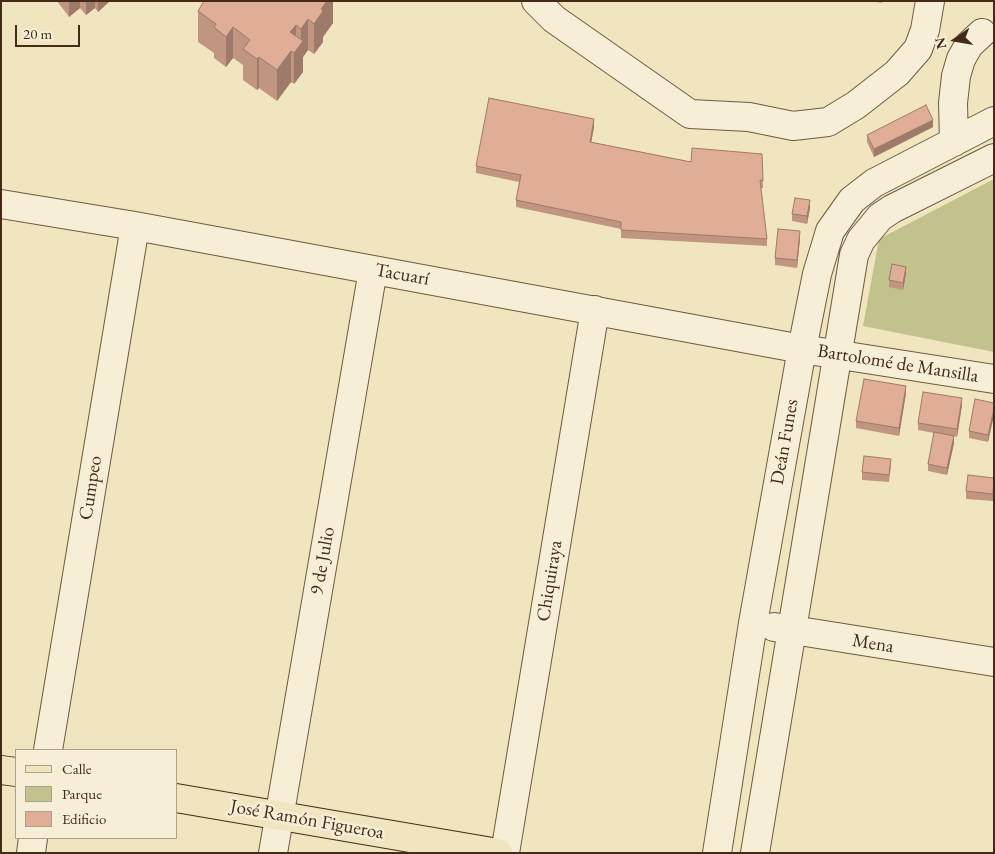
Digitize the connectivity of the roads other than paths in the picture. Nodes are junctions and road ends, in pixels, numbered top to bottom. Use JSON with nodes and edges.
{"nodes":[{"id":1,"x":536,"y":1,"type":"edge"},
{"id":2,"x":930,"y":1,"type":"edge"},
{"id":3,"x":982,"y":33,"type":"dead end"},
{"id":4,"x":994,"y":121,"type":"edge"},
{"id":5,"x":954,"y":142,"type":"junction"},
{"id":6,"x":994,"y":158,"type":"edge"},
{"id":7,"x":1,"y":204,"type":"edge"},
{"id":8,"x":135,"y":226,"type":"junction"},
{"id":9,"x":373,"y":270,"type":"junction"},
{"id":10,"x":595,"y":310,"type":"junction"},
{"id":11,"x":802,"y":349,"type":"junction"},
{"id":12,"x":837,"y":354,"type":"junction"},
{"id":13,"x":994,"y":379,"type":"edge"},
{"id":14,"x":753,"y":623,"type":"junction"},
{"id":15,"x":792,"y":631,"type":"junction"},
{"id":16,"x":994,"y":662,"type":"edge"},
{"id":17,"x":48,"y":749,"type":"edge"},
{"id":18,"x":1,"y":770,"type":"edge"},
{"id":19,"x":15,"y":772,"type":"edge"},
{"id":20,"x":178,"y":798,"type":"edge"},
{"id":21,"x":279,"y":815,"type":"junction"},
{"id":22,"x":33,"y":839,"type":"edge"},
{"id":23,"x":31,"y":853,"type":"edge"},
{"id":24,"x":273,"y":853,"type":"edge"},
{"id":25,"x":498,"y":853,"type":"edge"},
{"id":26,"x":504,"y":853,"type":"edge"},
{"id":27,"x":717,"y":853,"type":"edge"},
{"id":28,"x":755,"y":853,"type":"edge"}],
"edges":[{"from":1,"to":2,"type":"street"},
{"from":3,"to":5,"type":"street"},
{"from":4,"to":5,"type":"street","name":"Deán Funes"},
{"from":5,"to":11,"type":"street","name":"Deán Funes"},
{"from":6,"to":12,"type":"street","name":"Deán Funes"},
{"from":7,"to":8,"type":"street","name":"Tacuarí"},
{"from":8,"to":9,"type":"street","name":"Tacuarí"},
{"from":8,"to":17,"type":"street","name":"Cumpeo"},
{"from":9,"to":10,"type":"street","name":"Tacuarí"},
{"from":9,"to":21,"type":"street","name":"9 de Julio"},
{"from":10,"to":11,"type":"street","name":"Tacuarí"},
{"from":10,"to":26,"type":"street","name":"Chiquiraya"},
{"from":11,"to":12,"type":"street","name":"Bartolomé de Mansilla"},
{"from":11,"to":14,"type":"street","name":"Deán Funes"},
{"from":12,"to":13,"type":"street","name":"Bartolomé de Mansilla"},
{"from":12,"to":15,"type":"street","name":"Deán Funes"},
{"from":14,"to":15,"type":"street","name":"Mena"},
{"from":14,"to":27,"type":"street","name":"Deán Funes"},
{"from":15,"to":16,"type":"street","name":"Mena"},
{"from":15,"to":28,"type":"street","name":"Deán Funes"},
{"from":18,"to":19,"type":"main road"},
{"from":20,"to":21,"type":"main road","name":"José Ramón Figueroa"},
{"from":21,"to":24,"type":"street","name":"9 de Julio"},
{"from":21,"to":25,"type":"main road","name":"José Ramón Figueroa"},
{"from":22,"to":23,"type":"street"}]}
